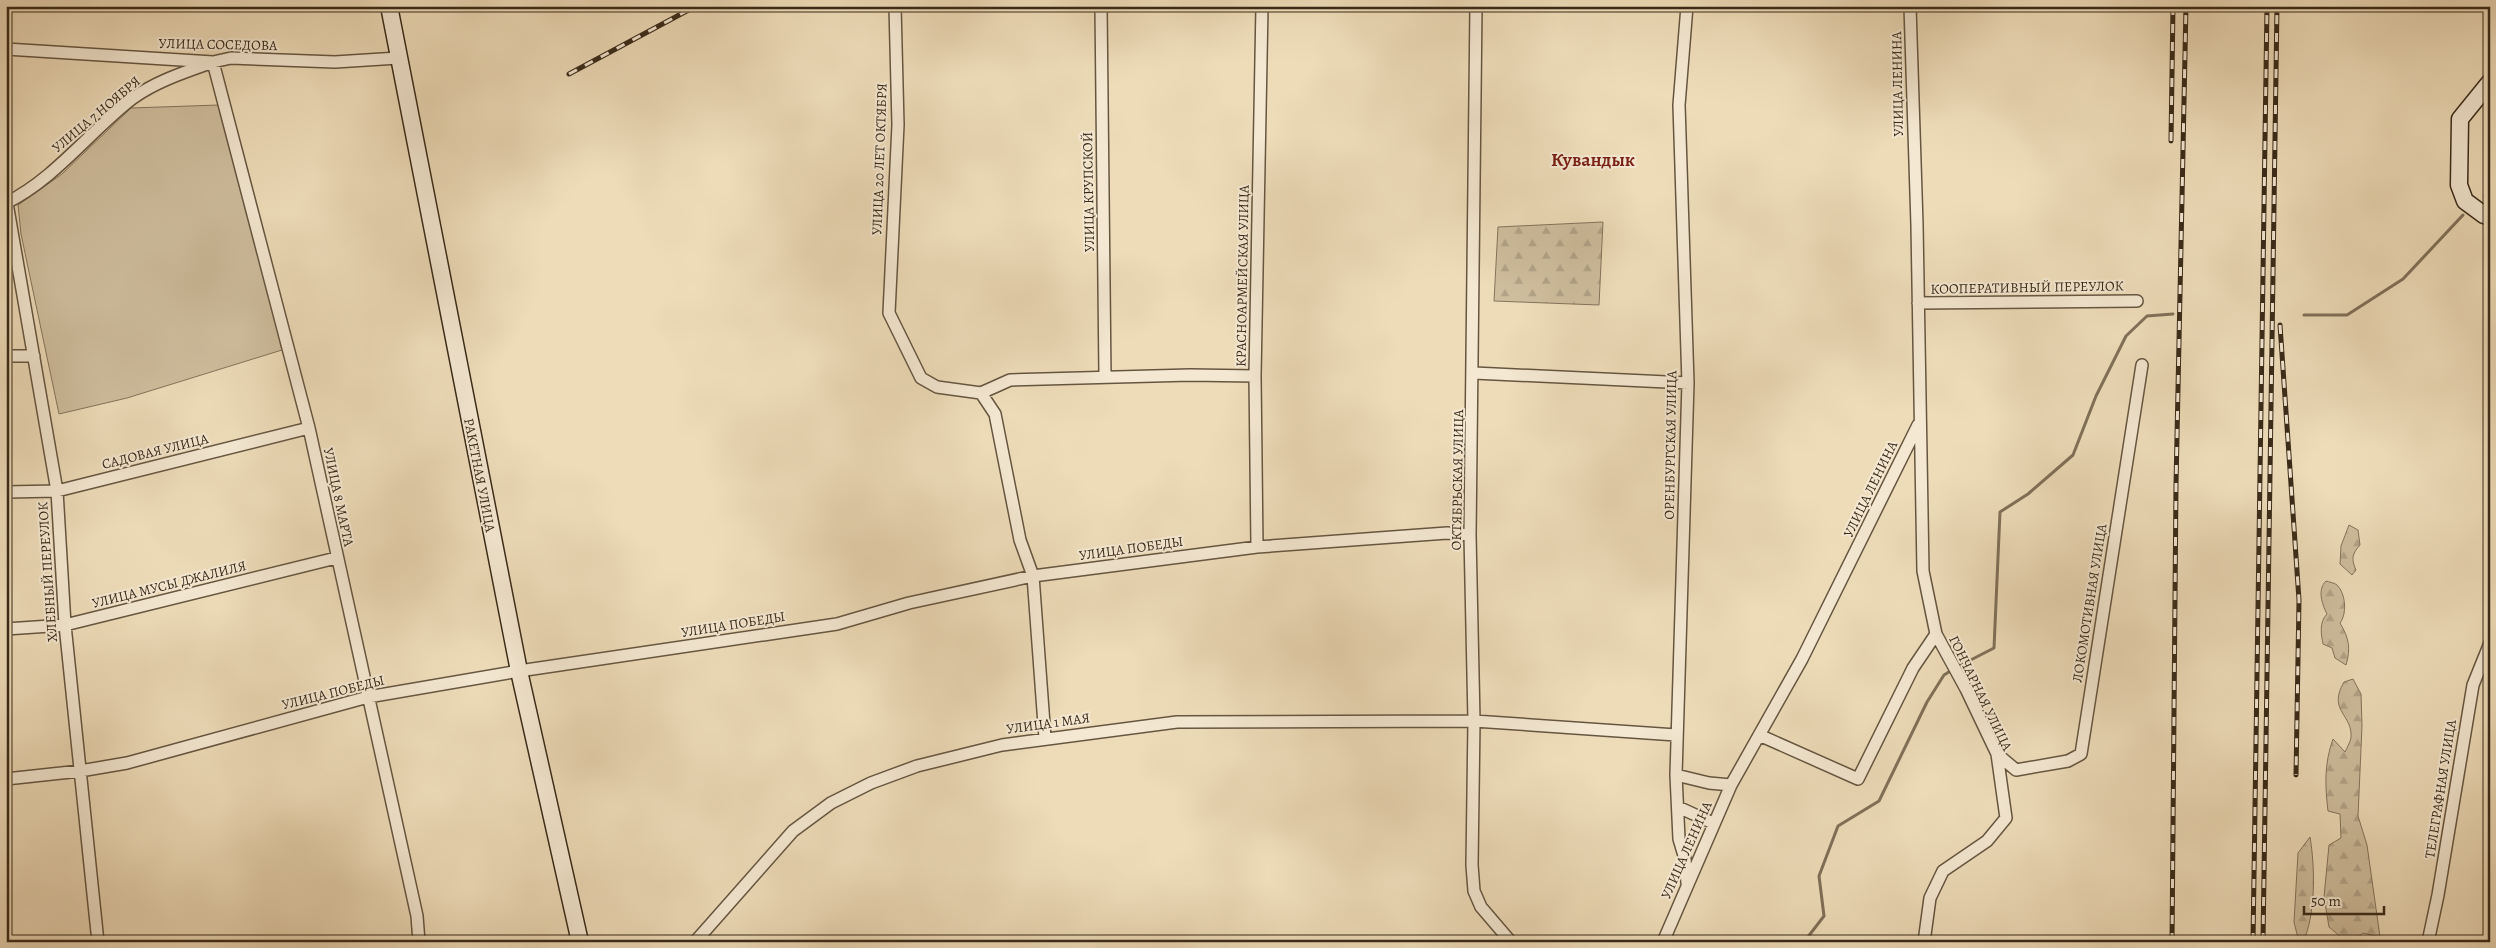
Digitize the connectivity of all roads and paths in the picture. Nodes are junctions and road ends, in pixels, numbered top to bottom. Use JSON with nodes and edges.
{"nodes":[{"id":1,"x":389,"y":6,"type":"edge"},
{"id":2,"x":895,"y":6,"type":"edge"},
{"id":3,"x":1101,"y":6,"type":"edge"},
{"id":4,"x":1262,"y":6,"type":"edge"},
{"id":5,"x":1476,"y":6,"type":"edge"},
{"id":6,"x":1687,"y":6,"type":"edge"},
{"id":7,"x":1910,"y":6,"type":"edge"},
{"id":8,"x":6,"y":49,"type":"edge"},
{"id":9,"x":398,"y":58,"type":"junction"},
{"id":10,"x":213,"y":62,"type":"junction"},
{"id":11,"x":2490,"y":82,"type":"edge"},
{"id":12,"x":7,"y":203,"type":"edge"},
{"id":13,"x":2490,"y":217,"type":"edge"},
{"id":14,"x":2137,"y":300,"type":"dead end"},
{"id":15,"x":1918,"y":304,"type":"junction"},
{"id":16,"x":6,"y":356,"type":"edge"},
{"id":17,"x":34,"y":356,"type":"junction"},
{"id":18,"x":2142,"y":365,"type":"dead end"},
{"id":19,"x":1474,"y":373,"type":"junction"},
{"id":20,"x":1255,"y":376,"type":"junction"},
{"id":21,"x":1105,"y":377,"type":"junction"},
{"id":22,"x":1688,"y":383,"type":"junction"},
{"id":23,"x":981,"y":394,"type":"junction"},
{"id":24,"x":1919,"y":424,"type":"junction"},
{"id":25,"x":309,"y":428,"type":"junction"},
{"id":26,"x":57,"y":490,"type":"junction"},
{"id":27,"x":6,"y":492,"type":"edge"},
{"id":28,"x":1470,"y":535,"type":"junction"},
{"id":29,"x":1257,"y":547,"type":"junction"},
{"id":30,"x":336,"y":558,"type":"junction"},
{"id":31,"x":1033,"y":576,"type":"junction"},
{"id":32,"x":65,"y":625,"type":"junction"},
{"id":33,"x":6,"y":629,"type":"edge"},
{"id":34,"x":1936,"y":634,"type":"junction"},
{"id":35,"x":2490,"y":643,"type":"edge"},
{"id":36,"x":519,"y":671,"type":"junction"},
{"id":37,"x":368,"y":697,"type":"junction"},
{"id":38,"x":1474,"y":722,"type":"junction"},
{"id":39,"x":1676,"y":735,"type":"junction"},
{"id":40,"x":1760,"y":735,"type":"junction"},
{"id":41,"x":1045,"y":738,"type":"junction"},
{"id":42,"x":1997,"y":754,"type":"junction"},
{"id":43,"x":80,"y":771,"type":"junction"},
{"id":44,"x":1676,"y":775,"type":"junction"},
{"id":45,"x":6,"y":779,"type":"edge"},
{"id":46,"x":1731,"y":785,"type":"junction"},
{"id":47,"x":1678,"y":807,"type":"junction"},
{"id":48,"x":1713,"y":824,"type":"junction"},
{"id":49,"x":1687,"y":883,"type":"junction"},
{"id":50,"x":98,"y":942,"type":"edge"},
{"id":51,"x":419,"y":942,"type":"edge"},
{"id":52,"x":580,"y":942,"type":"edge"},
{"id":53,"x":695,"y":942,"type":"edge"},
{"id":54,"x":1511,"y":942,"type":"edge"},
{"id":55,"x":1663,"y":942,"type":"edge"},
{"id":56,"x":1924,"y":942,"type":"edge"},
{"id":57,"x":2428,"y":942,"type":"edge"}],
"edges":[{"from":1,"to":9,"type":"main road","name":"РАКЕТНАЯ УЛИЦА"},
{"from":2,"to":23,"type":"street","name":"УЛИЦА 20 ЛЕТ ОКТЯБРЯ"},
{"from":3,"to":21,"type":"street","name":"УЛИЦА КРУПСКОЙ"},
{"from":4,"to":20,"type":"street","name":"КРАСНОАРМЕЙСКАЯ УЛИЦА"},
{"from":5,"to":19,"type":"street","name":"ОКТЯБРЬСКАЯ УЛИЦА"},
{"from":6,"to":22,"type":"street","name":"ОРЕНБУРГСКАЯ УЛИЦА"},
{"from":7,"to":15,"type":"street","name":"УЛИЦА ЛЕНИНА"},
{"from":8,"to":10,"type":"street","name":"УЛИЦА СОСЕДОВА"},
{"from":9,"to":10,"type":"street","name":"УЛИЦА СОСЕДОВА"},
{"from":9,"to":36,"type":"main road","name":"РАКЕТНАЯ УЛИЦА"},
{"from":10,"to":12,"type":"street","name":"УЛИЦА 7 НОЯБРЯ"},
{"from":10,"to":25,"type":"street","name":"УЛИЦА 8 МАРТА"},
{"from":11,"to":13,"type":"main road"},
{"from":12,"to":17,"type":"street","name":"ХЛЕБНЫЙ ПЕРЕУЛОК"},
{"from":14,"to":15,"type":"street","name":"КООПЕРАТИВНЫЙ ПЕРЕУЛОК"},
{"from":15,"to":24,"type":"street","name":"УЛИЦА ЛЕНИНА"},
{"from":16,"to":17,"type":"street"},
{"from":17,"to":26,"type":"street","name":"ХЛЕБНЫЙ ПЕРЕУЛОК"},
{"from":18,"to":42,"type":"street","name":"ЛОКОМОТИВНАЯ УЛИЦА"},
{"from":19,"to":22,"type":"street"},
{"from":19,"to":28,"type":"street","name":"ОКТЯБРЬСКАЯ УЛИЦА"},
{"from":20,"to":21,"type":"street"},
{"from":20,"to":29,"type":"street","name":"КРАСНОАРМЕЙСКАЯ УЛИЦА"},
{"from":21,"to":23,"type":"street"},
{"from":22,"to":39,"type":"street","name":"ОРЕНБУРГСКАЯ УЛИЦА"},
{"from":23,"to":31,"type":"street"},
{"from":24,"to":34,"type":"street","name":"ГОНЧАРНАЯ УЛИЦА"},
{"from":24,"to":40,"type":"street","name":"УЛИЦА ЛЕНИНА"},
{"from":25,"to":26,"type":"street","name":"САДОВАЯ УЛИЦА"},
{"from":25,"to":30,"type":"street","name":"УЛИЦА 8 МАРТА"},
{"from":26,"to":27,"type":"street","name":"САДОВАЯ УЛИЦА"},
{"from":26,"to":32,"type":"street","name":"ХЛЕБНЫЙ ПЕРЕУЛОК"},
{"from":28,"to":29,"type":"street","name":"УЛИЦА ПОБЕДЫ"},
{"from":28,"to":38,"type":"street","name":"ОКТЯБРЬСКАЯ УЛИЦА"},
{"from":29,"to":31,"type":"street","name":"УЛИЦА ПОБЕДЫ"},
{"from":30,"to":32,"type":"street","name":"УЛИЦА МУСЫ ДЖАЛИЛЯ"},
{"from":30,"to":37,"type":"street","name":"УЛИЦА 8 МАРТА"},
{"from":31,"to":36,"type":"street","name":"УЛИЦА ПОБЕДЫ"},
{"from":31,"to":41,"type":"street"},
{"from":32,"to":33,"type":"street","name":"УЛИЦА МУСЫ ДЖАЛИЛЯ"},
{"from":32,"to":43,"type":"street","name":"ХЛЕБНЫЙ ПЕРЕУЛОК"},
{"from":34,"to":40,"type":"street"},
{"from":34,"to":42,"type":"street","name":"ГОНЧАРНАЯ УЛИЦА"},
{"from":35,"to":57,"type":"street","name":"ТЕЛЕГРАФНАЯ УЛИЦА"},
{"from":36,"to":37,"type":"street","name":"УЛИЦА ПОБЕДЫ"},
{"from":36,"to":52,"type":"main road","name":"РАКЕТНАЯ УЛИЦА"},
{"from":37,"to":43,"type":"street","name":"УЛИЦА ПОБЕДЫ"},
{"from":37,"to":51,"type":"street","name":"УЛИЦА 8 МАРТА"},
{"from":38,"to":39,"type":"street","name":"УЛИЦА 1 МАЯ"},
{"from":38,"to":41,"type":"street","name":"УЛИЦА 1 МАЯ"},
{"from":38,"to":54,"type":"street","name":"ОКТЯБРЬСКАЯ УЛИЦА"},
{"from":39,"to":44,"type":"street","name":"ОРЕНБУРГСКАЯ УЛИЦА"},
{"from":40,"to":46,"type":"street","name":"УЛИЦА ЛЕНИНА"},
{"from":41,"to":53,"type":"street","name":"УЛИЦА 1 МАЯ"},
{"from":42,"to":56,"type":"street","name":"ГОНЧАРНАЯ УЛИЦА"},
{"from":43,"to":45,"type":"street","name":"УЛИЦА ПОБЕДЫ"},
{"from":43,"to":50,"type":"street","name":"ХЛЕБНЫЙ ПЕРЕУЛОК"},
{"from":44,"to":46,"type":"street"},
{"from":44,"to":47,"type":"street","name":"ОРЕНБУРГСКАЯ УЛИЦА"},
{"from":46,"to":48,"type":"street","name":"УЛИЦА ЛЕНИНА"},
{"from":47,"to":48,"type":"street"},
{"from":47,"to":49,"type":"street","name":"ОРЕНБУРГСКАЯ УЛИЦА"},
{"from":48,"to":49,"type":"street","name":"УЛИЦА ЛЕНИНА"},
{"from":49,"to":55,"type":"street","name":"УЛИЦА ЛЕНИНА"}]}
